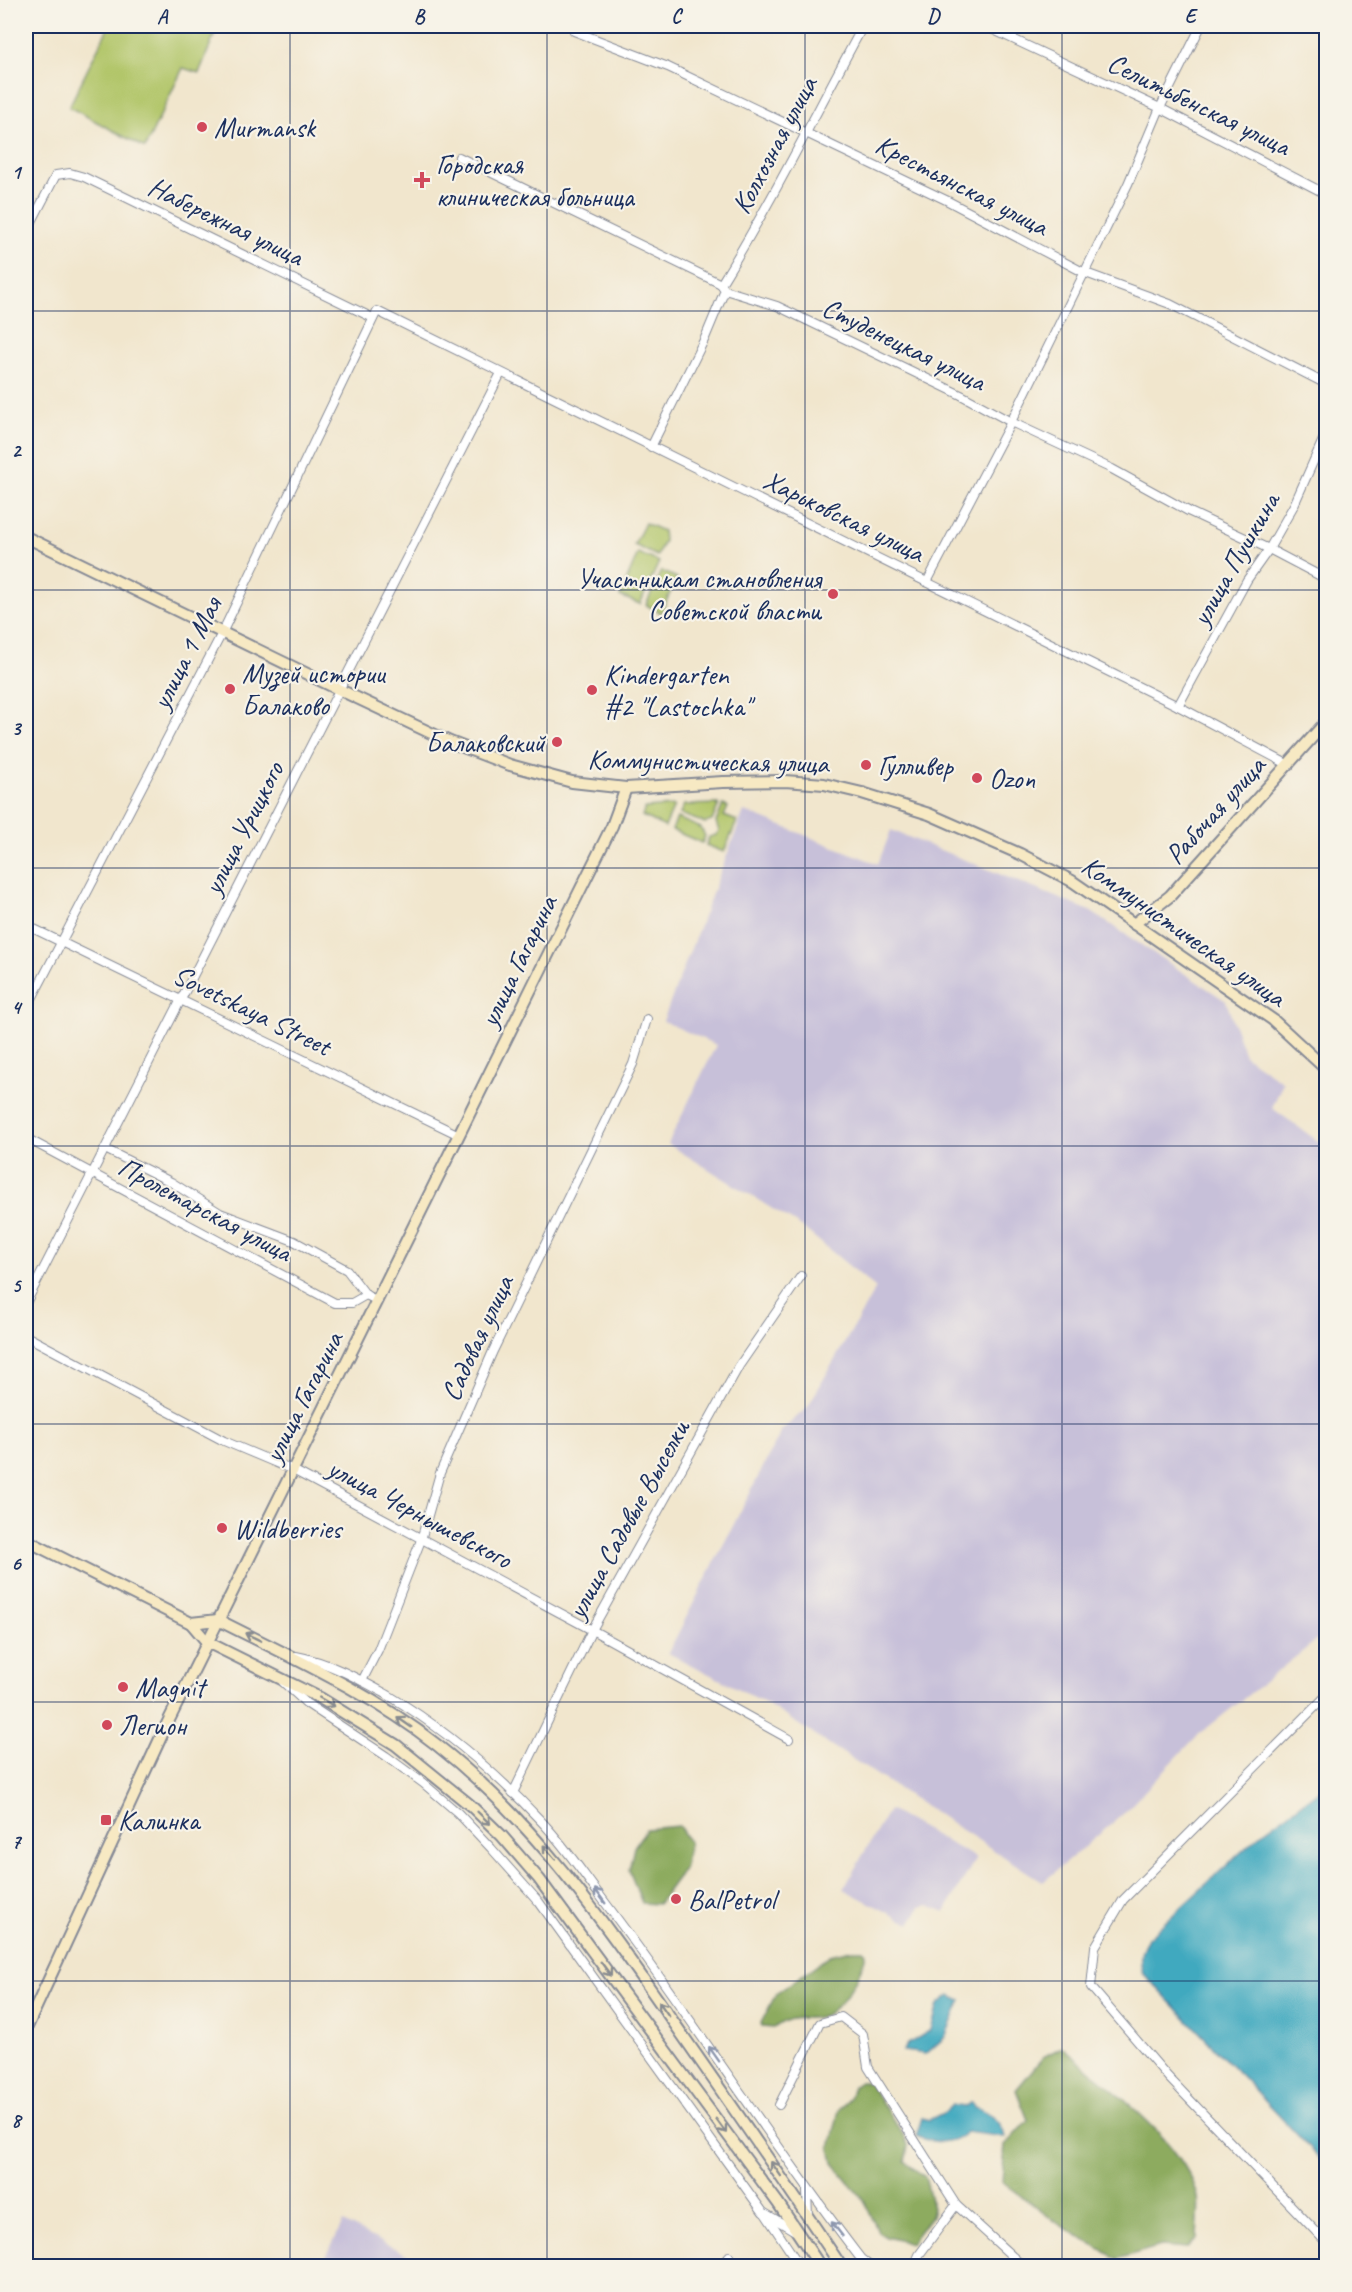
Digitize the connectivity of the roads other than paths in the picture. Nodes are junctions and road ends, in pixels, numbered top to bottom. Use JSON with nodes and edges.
{"nodes":[{"id":1,"x":864,"y":26,"type":"edge"},
{"id":2,"x":985,"y":26,"type":"edge"},
{"id":3,"x":1201,"y":26,"type":"edge"},
{"id":4,"x":574,"y":31,"type":"dead end"},
{"id":5,"x":1160,"y":108,"type":"junction"},
{"id":6,"x":805,"y":133,"type":"junction"},
{"id":7,"x":459,"y":158,"type":"dead end"},
{"id":8,"x":1326,"y":194,"type":"edge"},
{"id":9,"x":29,"y":215,"type":"edge"},
{"id":10,"x":26,"y":233,"type":"edge"},
{"id":11,"x":1083,"y":272,"type":"junction"},
{"id":12,"x":723,"y":287,"type":"junction"},
{"id":13,"x":375,"y":315,"type":"junction"},
{"id":14,"x":501,"y":373,"type":"junction"},
{"id":15,"x":1326,"y":384,"type":"edge"},
{"id":16,"x":1011,"y":422,"type":"junction"},
{"id":17,"x":1326,"y":434,"type":"edge"},
{"id":18,"x":651,"y":447,"type":"junction"},
{"id":19,"x":26,"y":537,"type":"edge"},
{"id":20,"x":1269,"y":549,"type":"junction"},
{"id":21,"x":1326,"y":579,"type":"edge"},
{"id":22,"x":927,"y":582,"type":"junction"},
{"id":23,"x":222,"y":633,"type":"junction"},
{"id":24,"x":338,"y":689,"type":"junction"},
{"id":25,"x":1178,"y":706,"type":"junction"},
{"id":26,"x":1326,"y":722,"type":"edge"},
{"id":27,"x":1288,"y":765,"type":"junction"},
{"id":28,"x":626,"y":788,"type":"junction"},
{"id":29,"x":1134,"y":924,"type":"junction"},
{"id":30,"x":26,"y":925,"type":"edge"},
{"id":31,"x":61,"y":942,"type":"junction"},
{"id":32,"x":181,"y":1000,"type":"junction"},
{"id":33,"x":26,"y":1010,"type":"edge"},
{"id":34,"x":647,"y":1019,"type":"dead end"},
{"id":35,"x":1326,"y":1069,"type":"edge"},
{"id":36,"x":459,"y":1136,"type":"junction"},
{"id":37,"x":26,"y":1138,"type":"edge"},
{"id":38,"x":105,"y":1149,"type":"junction"},
{"id":39,"x":91,"y":1175,"type":"junction"},
{"id":40,"x":801,"y":1276,"type":"dead end"},
{"id":41,"x":366,"y":1295,"type":"junction"},
{"id":42,"x":378,"y":1301,"type":"junction"},
{"id":43,"x":26,"y":1303,"type":"edge"},
{"id":44,"x":26,"y":1336,"type":"edge"},
{"id":45,"x":293,"y":1470,"type":"junction"},
{"id":46,"x":26,"y":1540,"type":"edge"},
{"id":47,"x":421,"y":1540,"type":"junction"},
{"id":48,"x":219,"y":1620,"type":"junction"},
{"id":49,"x":191,"y":1623,"type":"junction"},
{"id":50,"x":592,"y":1630,"type":"junction"},
{"id":51,"x":207,"y":1642,"type":"junction"},
{"id":52,"x":287,"y":1654,"type":"junction"},
{"id":53,"x":276,"y":1675,"type":"junction"},
{"id":54,"x":363,"y":1680,"type":"junction"},
{"id":55,"x":1326,"y":1696,"type":"edge"},
{"id":56,"x":789,"y":1740,"type":"dead end"},
{"id":57,"x":513,"y":1793,"type":"junction"},
{"id":58,"x":26,"y":2029,"type":"edge"},
{"id":59,"x":779,"y":2105,"type":"dead end"},
{"id":60,"x":807,"y":2189,"type":"junction"},
{"id":61,"x":956,"y":2205,"type":"junction"},
{"id":62,"x":763,"y":2212,"type":"junction"},
{"id":63,"x":808,"y":2218,"type":"junction"},
{"id":64,"x":798,"y":2233,"type":"junction"},
{"id":65,"x":1326,"y":2242,"type":"edge"},
{"id":66,"x":729,"y":2256,"type":"dead end"},
{"id":67,"x":721,"y":2266,"type":"edge"},
{"id":68,"x":800,"y":2266,"type":"edge"},
{"id":69,"x":820,"y":2266,"type":"edge"},
{"id":70,"x":841,"y":2266,"type":"edge"},
{"id":71,"x":870,"y":2266,"type":"edge"},
{"id":72,"x":914,"y":2266,"type":"edge"},
{"id":73,"x":1023,"y":2266,"type":"edge"}],
"edges":[{"from":1,"to":6,"type":"street","name":"Колхозная улица"},
{"from":2,"to":5,"type":"street","name":"Селитьбенская улица"},
{"from":3,"to":5,"type":"street"},
{"from":4,"to":6,"type":"street","name":"Крестьянская улица"},
{"from":5,"to":8,"type":"street","name":"Селитьбенская улица"},
{"from":5,"to":11,"type":"street"},
{"from":6,"to":11,"type":"street","name":"Крестьянская улица"},
{"from":6,"to":12,"type":"street","name":"Колхозная улица"},
{"from":7,"to":12,"type":"street","name":"Студенецкая улица"},
{"from":9,"to":10,"type":"street"},
{"from":9,"to":13,"type":"street","name":"Набережная улица"},
{"from":11,"to":15,"type":"street","name":"Крестьянская улица"},
{"from":11,"to":16,"type":"street"},
{"from":12,"to":16,"type":"street","name":"Студенецкая улица"},
{"from":12,"to":18,"type":"street","name":"Колхозная улица"},
{"from":13,"to":14,"type":"street","name":"Харьковская улица"},
{"from":13,"to":23,"type":"street","name":"улица 1 Мая"},
{"from":14,"to":18,"type":"street","name":"Харьковская улица"},
{"from":14,"to":24,"type":"street","name":"улица Урицкого"},
{"from":16,"to":20,"type":"street","name":"Студенецкая улица"},
{"from":16,"to":22,"type":"street"},
{"from":17,"to":20,"type":"street","name":"улица Пушкина"},
{"from":18,"to":22,"type":"street","name":"Харьковская улица"},
{"from":19,"to":23,"type":"main road","name":"Коммунистическая улица"},
{"from":20,"to":21,"type":"street","name":"Студенецкая улица"},
{"from":20,"to":25,"type":"street","name":"улица Пушкина"},
{"from":22,"to":25,"type":"street","name":"Харьковская улица"},
{"from":23,"to":24,"type":"main road","name":"Коммунистическая улица"},
{"from":23,"to":31,"type":"street","name":"улица 1 Мая"},
{"from":24,"to":28,"type":"main road","name":"Коммунистическая улица"},
{"from":24,"to":32,"type":"street","name":"улица Урицкого"},
{"from":25,"to":27,"type":"street","name":"Харьковская улица"},
{"from":26,"to":27,"type":"main road","name":"Рабочая улица"},
{"from":27,"to":29,"type":"main road","name":"Рабочая улица"},
{"from":28,"to":29,"type":"main road","name":"Коммунистическая улица"},
{"from":28,"to":36,"type":"main road","name":"улица Гагарина"},
{"from":29,"to":35,"type":"main road","name":"Коммунистическая улица"},
{"from":30,"to":31,"type":"street","name":"Sovetskaya Street"},
{"from":31,"to":32,"type":"street","name":"Sovetskaya Street"},
{"from":31,"to":33,"type":"street","name":"улица 1 Мая"},
{"from":32,"to":36,"type":"street","name":"Sovetskaya Street"},
{"from":32,"to":38,"type":"street","name":"улица Урицкого"},
{"from":34,"to":47,"type":"street","name":"Садовая улица"},
{"from":36,"to":42,"type":"main road","name":"улица Гагарина"},
{"from":37,"to":39,"type":"street","name":"Пролетарская улица"},
{"from":38,"to":39,"type":"street","name":"улица Урицкого"},
{"from":38,"to":41,"type":"street","name":"Пролетарская улица"},
{"from":39,"to":41,"type":"street","name":"Пролетарская улица"},
{"from":39,"to":43,"type":"street","name":"улица Урицкого"},
{"from":40,"to":50,"type":"street","name":"улица Садовые Выселки"},
{"from":41,"to":42,"type":"street","name":"Пролетарская улица"},
{"from":42,"to":45,"type":"main road","name":"улица Гагарина"},
{"from":44,"to":45,"type":"street","name":"улица Чернышевского"},
{"from":45,"to":47,"type":"street","name":"улица Чернышевского"},
{"from":45,"to":48,"type":"main road","name":"улица Гагарина"},
{"from":46,"to":49,"type":"main road"},
{"from":47,"to":50,"type":"street","name":"улица Чернышевского"},
{"from":47,"to":54,"type":"street","name":"Садовая улица"},
{"from":48,"to":49,"type":"main road"},
{"from":48,"to":51,"type":"main road","name":"улица Гагарина"},
{"from":52,"to":48,"type":"main road","one_way":true},
{"from":49,"to":51,"type":"main road"},
{"from":50,"to":56,"type":"street","name":"улица Чернышевского"},
{"from":50,"to":57,"type":"street","name":"улица Садовые Выселки"},
{"from":51,"to":53,"type":"main road"},
{"from":51,"to":58,"type":"main road","name":"улица Гагарина"},
{"from":52,"to":54,"type":"street"},
{"from":63,"to":52,"type":"main road","one_way":true},
{"from":53,"to":62,"type":"street"},
{"from":53,"to":64,"type":"main road","one_way":true},
{"from":54,"to":57,"type":"street"},
{"from":55,"to":65,"type":"street"},
{"from":60,"to":57,"type":"street","one_way":true},
{"from":59,"to":61,"type":"street"},
{"from":60,"to":63,"type":"street"},
{"from":71,"to":60,"type":"street","one_way":true},
{"from":61,"to":72,"type":"street"},
{"from":61,"to":73,"type":"street"},
{"from":62,"to":64,"type":"street"},
{"from":62,"to":68,"type":"street"},
{"from":63,"to":70,"type":"main road"},
{"from":64,"to":69,"type":"main road"},
{"from":66,"to":67,"type":"street"}]}
